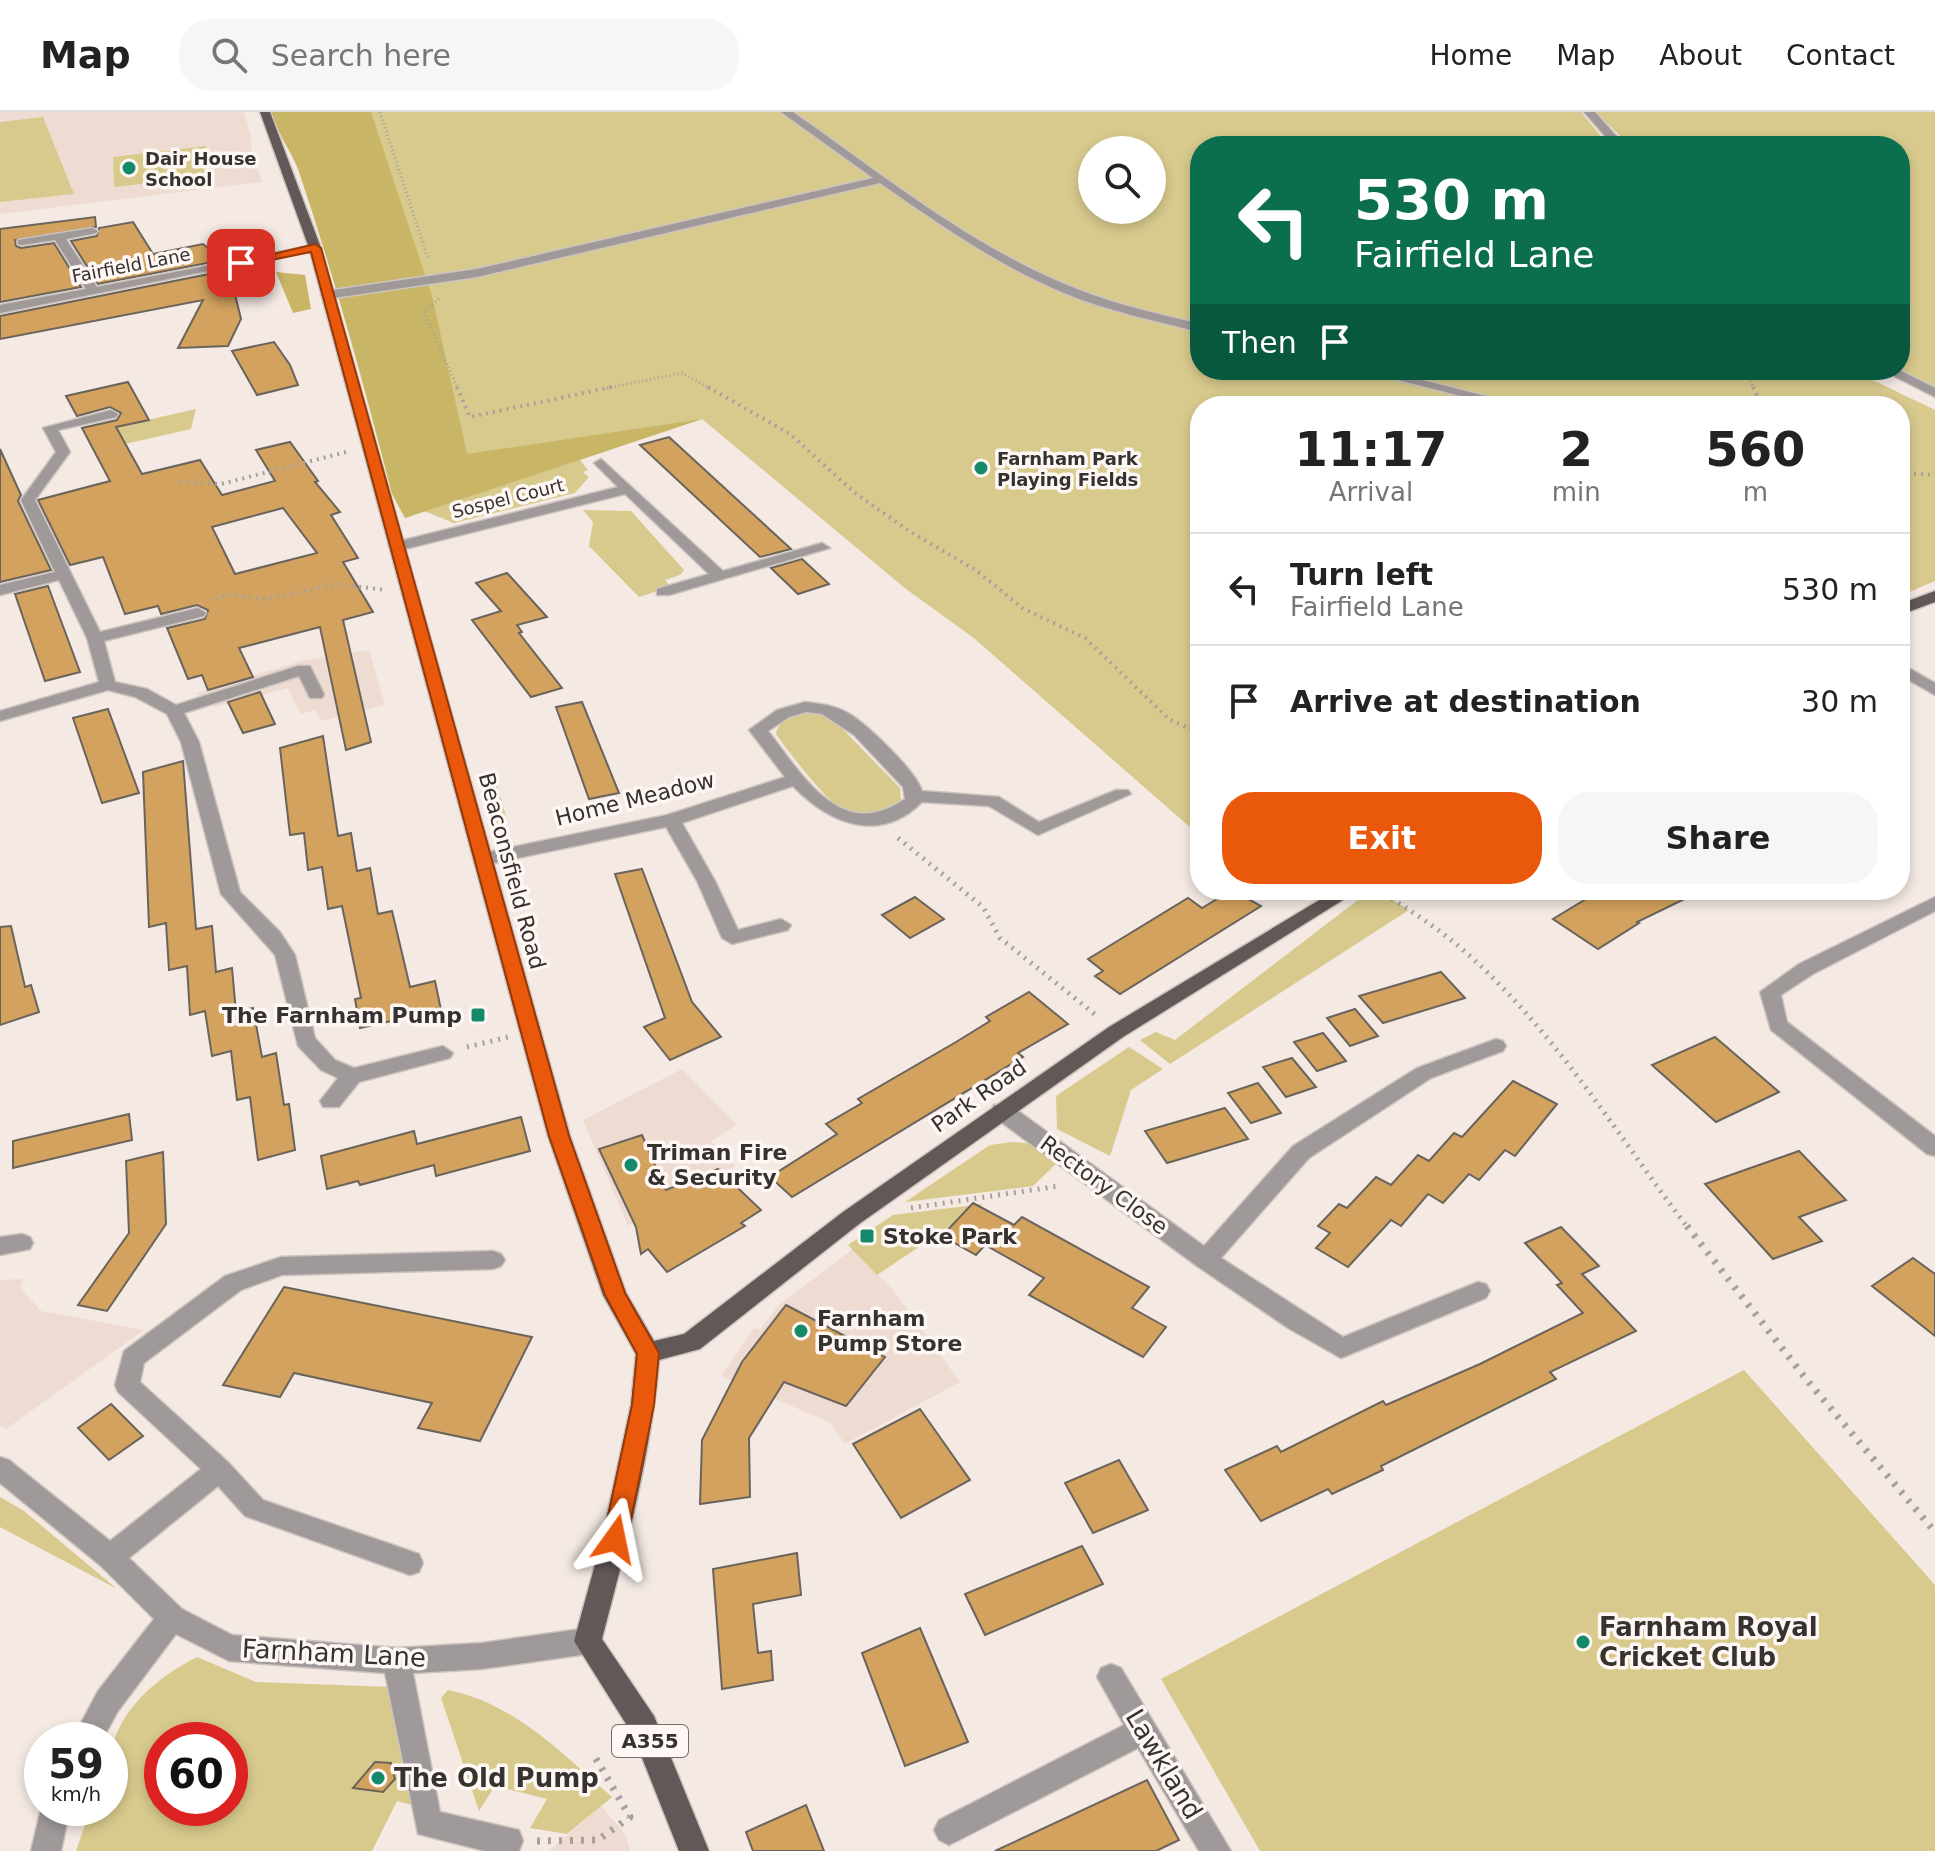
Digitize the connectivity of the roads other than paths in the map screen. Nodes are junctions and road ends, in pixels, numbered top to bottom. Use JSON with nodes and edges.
{"nodes":[{"id":1,"x":265,"y":112,"type":"edge"},
{"id":2,"x":786,"y":112,"type":"edge"},
{"id":3,"x":1589,"y":112,"type":"edge"},
{"id":4,"x":1611,"y":136,"type":"edge"},
{"id":5,"x":880,"y":180,"type":"junction"},
{"id":6,"x":92,"y":231,"type":"dead end"},
{"id":7,"x":59,"y":237,"type":"junction"},
{"id":8,"x":22,"y":242,"type":"dead end"},
{"id":9,"x":315,"y":248,"type":"junction"},
{"id":10,"x":93,"y":290,"type":"junction"},
{"id":11,"x":327,"y":295,"type":"junction"},
{"id":12,"x":0,"y":309,"type":"edge"},
{"id":13,"x":1190,"y":325,"type":"edge"},
{"id":14,"x":1408,"y":380,"type":"edge"},
{"id":15,"x":1909,"y":380,"type":"edge"},
{"id":16,"x":1935,"y":393,"type":"edge"},
{"id":17,"x":1476,"y":396,"type":"edge"},
{"id":18,"x":111,"y":414,"type":"dead end"},
{"id":19,"x":601,"y":463,"type":"dead end"},
{"id":20,"x":628,"y":489,"type":"junction"},
{"id":21,"x":397,"y":546,"type":"junction"},
{"id":22,"x":822,"y":548,"type":"dead end"},
{"id":23,"x":65,"y":574,"type":"junction"},
{"id":24,"x":720,"y":576,"type":"junction"},
{"id":25,"x":0,"y":590,"type":"edge"},
{"id":26,"x":663,"y":592,"type":"dead end"},
{"id":27,"x":1935,"y":596,"type":"edge"},
{"id":28,"x":1910,"y":606,"type":"edge"},
{"id":29,"x":198,"y":613,"type":"road end"},
{"id":30,"x":95,"y":638,"type":"junction"},
{"id":31,"x":1910,"y":674,"type":"edge"},
{"id":32,"x":108,"y":685,"type":"junction"},
{"id":33,"x":1935,"y":690,"type":"edge"},
{"id":34,"x":316,"y":694,"type":"dead end"},
{"id":35,"x":174,"y":711,"type":"junction"},
{"id":36,"x":0,"y":716,"type":"edge"},
{"id":37,"x":796,"y":779,"type":"junction"},
{"id":38,"x":1122,"y":794,"type":"dead end"},
{"id":39,"x":913,"y":796,"type":"junction"},
{"id":40,"x":671,"y":820,"type":"junction"},
{"id":41,"x":484,"y":859,"type":"junction"},
{"id":42,"x":1334,"y":900,"type":"edge"},
{"id":43,"x":1935,"y":903,"type":"edge"},
{"id":44,"x":781,"y":925,"type":"dead end"},
{"id":45,"x":1496,"y":1046,"type":"dead end"},
{"id":46,"x":443,"y":1053,"type":"road end"},
{"id":47,"x":352,"y":1076,"type":"junction"},
{"id":48,"x":331,"y":1101,"type":"dead end"},
{"id":49,"x":1002,"y":1111,"type":"junction"},
{"id":50,"x":1935,"y":1148,"type":"edge"},
{"id":51,"x":493,"y":1260,"type":"dead end"},
{"id":52,"x":1205,"y":1260,"type":"junction"},
{"id":53,"x":1478,"y":1291,"type":"dead end"},
{"id":54,"x":648,"y":1353,"type":"junction"},
{"id":55,"x":0,"y":1468,"type":"edge"},
{"id":56,"x":219,"y":1470,"type":"junction"},
{"id":57,"x":110,"y":1557,"type":"junction"},
{"id":58,"x":410,"y":1563,"type":"dead end"},
{"id":59,"x":172,"y":1618,"type":"junction"},
{"id":60,"x":588,"y":1641,"type":"junction"},
{"id":61,"x":397,"y":1661,"type":"junction"},
{"id":62,"x":1111,"y":1677,"type":"dead end"},
{"id":63,"x":96,"y":1722,"type":"edge"},
{"id":64,"x":1144,"y":1730,"type":"junction"},
{"id":65,"x":51,"y":1826,"type":"edge"},
{"id":66,"x":949,"y":1830,"type":"dead end"},
{"id":67,"x":508,"y":1841,"type":"road end"},
{"id":68,"x":46,"y":1851,"type":"edge"},
{"id":69,"x":694,"y":1851,"type":"edge"},
{"id":70,"x":1216,"y":1851,"type":"edge"}],
"edges":[{"from":1,"to":9,"type":"main road","name":"Beaconsfield Road"},
{"from":2,"to":5,"type":"street"},
{"from":3,"to":4,"type":"street"},
{"from":5,"to":11,"type":"street"},
{"from":5,"to":13,"type":"street"},
{"from":6,"to":7,"type":"street"},
{"from":7,"to":8,"type":"street"},
{"from":7,"to":10,"type":"street"},
{"from":9,"to":10,"type":"street","name":"Fairfield Lane"},
{"from":9,"to":11,"type":"main road","name":"Beaconsfield Road"},
{"from":10,"to":12,"type":"street","name":"Fairfield Lane"},
{"from":11,"to":21,"type":"main road","name":"Beaconsfield Road"},
{"from":14,"to":17,"type":"street"},
{"from":15,"to":16,"type":"street"},
{"from":18,"to":23,"type":"street"},
{"from":19,"to":20,"type":"street"},
{"from":20,"to":21,"type":"street","name":"Sospel Court"},
{"from":20,"to":24,"type":"street"},
{"from":21,"to":41,"type":"main road","name":"Beaconsfield Road"},
{"from":22,"to":24,"type":"street"},
{"from":23,"to":25,"type":"street"},
{"from":23,"to":30,"type":"street"},
{"from":24,"to":26,"type":"street"},
{"from":27,"to":28,"type":"main road"},
{"from":29,"to":30,"type":"street"},
{"from":30,"to":32,"type":"street"},
{"from":31,"to":33,"type":"street"},
{"from":32,"to":35,"type":"street"},
{"from":32,"to":36,"type":"street"},
{"from":34,"to":35,"type":"street"},
{"from":35,"to":47,"type":"street"},
{"from":37,"to":39,"type":"street"},
{"from":37,"to":39,"type":"street"},
{"from":37,"to":40,"type":"street","name":"Home Meadow"},
{"from":38,"to":39,"type":"street"},
{"from":40,"to":41,"type":"street","name":"Home Meadow"},
{"from":40,"to":44,"type":"street"},
{"from":41,"to":54,"type":"main road","name":"Beaconsfield Road"},
{"from":42,"to":49,"type":"main road","name":"Park Road"},
{"from":43,"to":50,"type":"street"},
{"from":45,"to":52,"type":"street"},
{"from":46,"to":47,"type":"street"},
{"from":47,"to":48,"type":"street"},
{"from":49,"to":52,"type":"street","name":"Rectory Close"},
{"from":49,"to":54,"type":"main road","name":"Park Road"},
{"from":51,"to":56,"type":"street"},
{"from":52,"to":53,"type":"street","name":"Rectory Close"},
{"from":54,"to":60,"type":"main road"},
{"from":55,"to":57,"type":"street","name":"Farnham Lane"},
{"from":56,"to":57,"type":"street"},
{"from":56,"to":58,"type":"street"},
{"from":57,"to":59,"type":"street","name":"Farnham Lane"},
{"from":59,"to":61,"type":"street","name":"Farnham Lane"},
{"from":59,"to":63,"type":"street"},
{"from":60,"to":61,"type":"street","name":"Farnham Lane"},
{"from":60,"to":69,"type":"main road","number":"A355"},
{"from":61,"to":67,"type":"street"},
{"from":62,"to":64,"type":"street","name":"Lawkland"},
{"from":64,"to":66,"type":"street"},
{"from":64,"to":70,"type":"street","name":"Lawkland"},
{"from":65,"to":68,"type":"street"}]}
